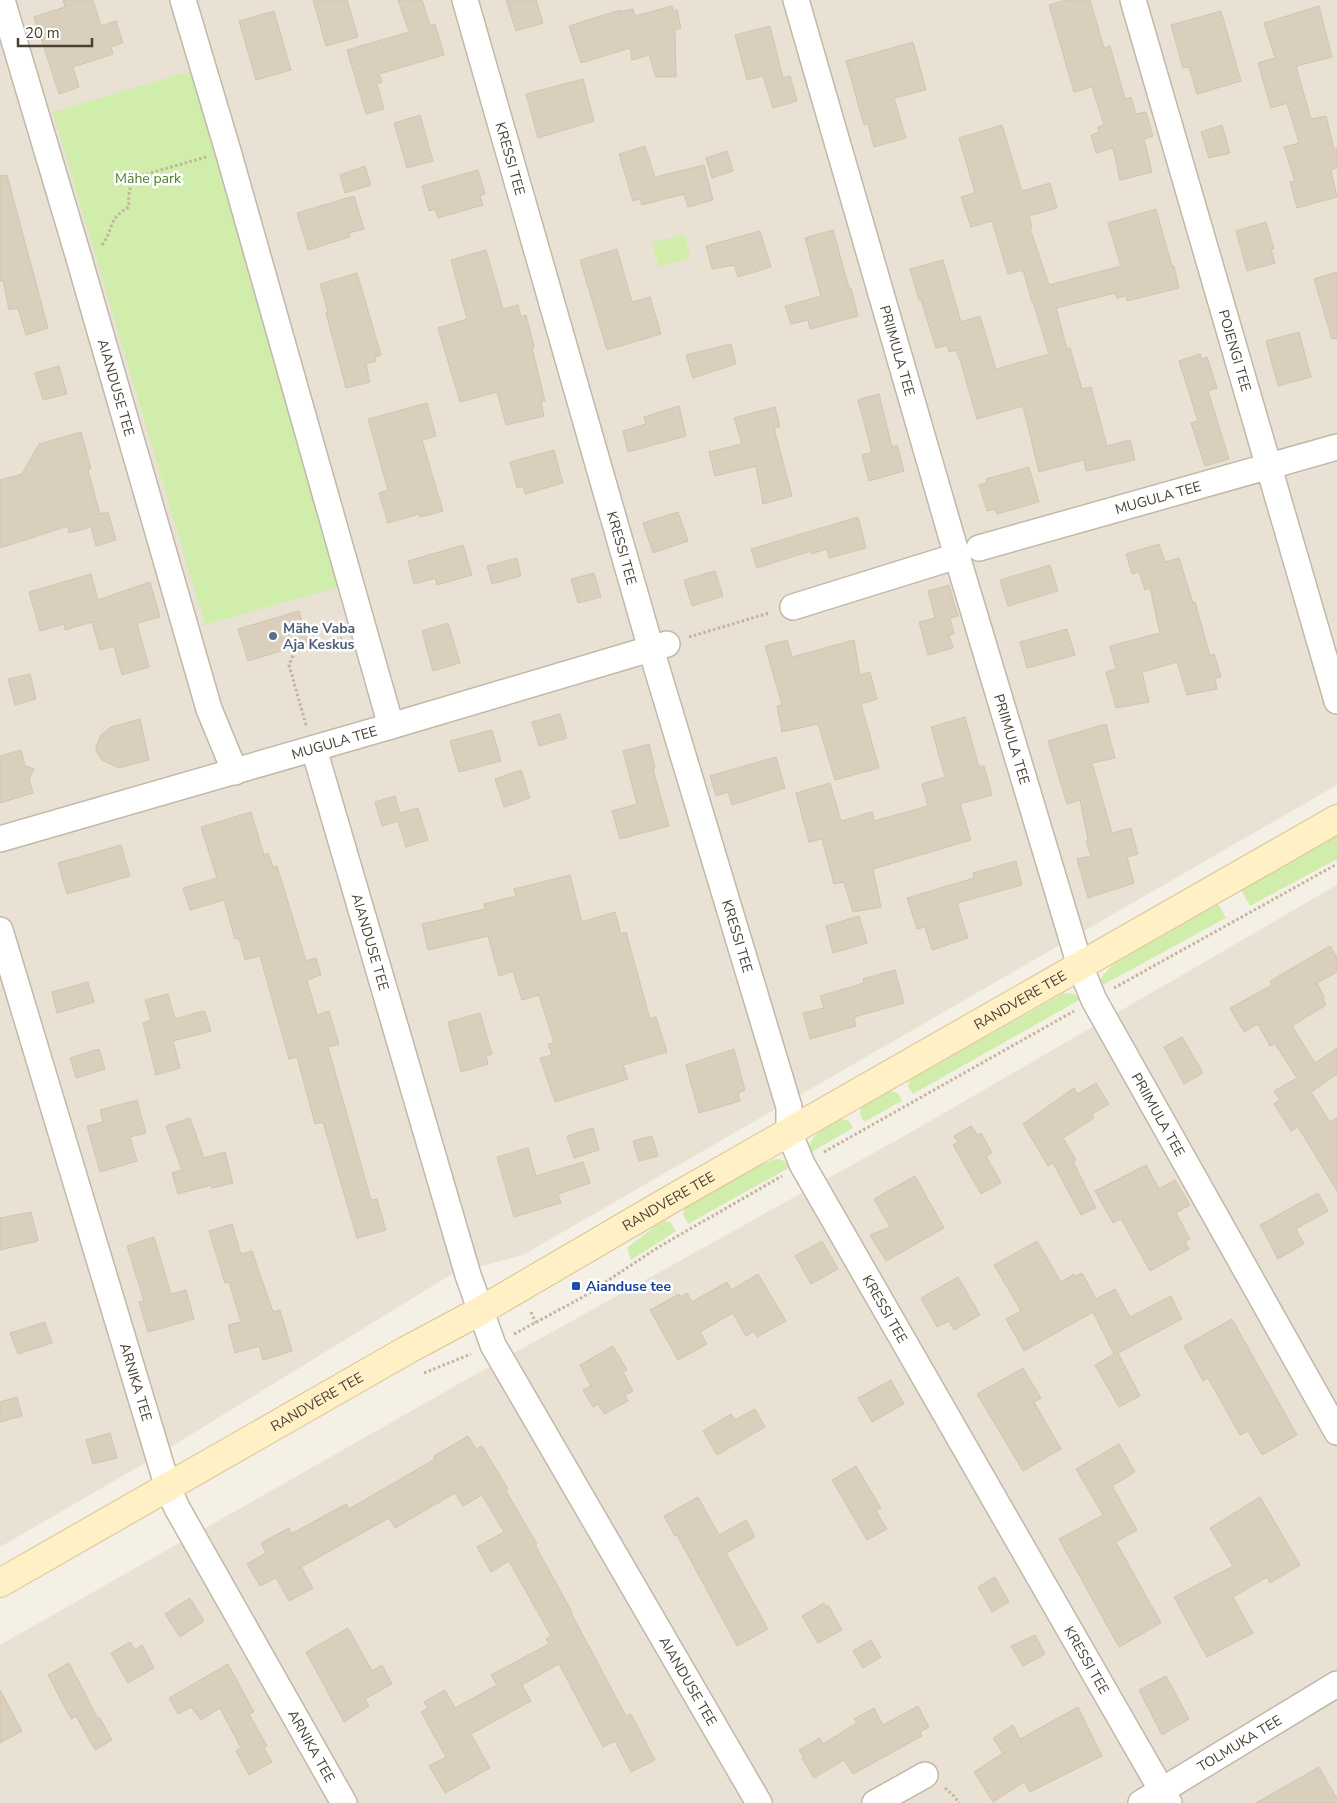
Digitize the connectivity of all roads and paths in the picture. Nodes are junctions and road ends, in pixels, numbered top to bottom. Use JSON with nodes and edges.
{"nodes":[{"id":1,"x":2,"y":0,"type":"edge"},
{"id":2,"x":184,"y":0,"type":"edge"},
{"id":3,"x":465,"y":0,"type":"edge"},
{"id":4,"x":796,"y":0,"type":"edge"},
{"id":5,"x":1133,"y":0,"type":"edge"},
{"id":6,"x":228,"y":151,"type":"junction"},
{"id":7,"x":78,"y":255,"type":"junction"},
{"id":8,"x":1337,"y":447,"type":"edge"},
{"id":9,"x":1268,"y":466,"type":"junction"},
{"id":10,"x":968,"y":552,"type":"junction"},
{"id":11,"x":793,"y":606,"type":"joint"},
{"id":12,"x":364,"y":631,"type":"junction"},
{"id":13,"x":659,"y":646,"type":"junction"},
{"id":14,"x":1337,"y":701,"type":"edge"},
{"id":15,"x":392,"y":726,"type":"junction"},
{"id":16,"x":314,"y":749,"type":"junction"},
{"id":17,"x":235,"y":772,"type":"junction"},
{"id":18,"x":1337,"y":819,"type":"edge"},
{"id":19,"x":0,"y":840,"type":"edge"},
{"id":20,"x":1337,"y":864,"type":"edge"},
{"id":21,"x":0,"y":930,"type":"edge"},
{"id":22,"x":1080,"y":966,"type":"junction"},
{"id":23,"x":1109,"y":991,"type":"dead end"},
{"id":24,"x":789,"y":1132,"type":"junction"},
{"id":25,"x":528,"y":1307,"type":"dead end"},
{"id":26,"x":480,"y":1311,"type":"junction"},
{"id":27,"x":536,"y":1322,"type":"dead end"},
{"id":28,"x":1337,"y":1432,"type":"edge"},
{"id":29,"x":168,"y":1488,"type":"junction"},
{"id":30,"x":0,"y":1583,"type":"edge"},
{"id":31,"x":1337,"y":1684,"type":"edge"},
{"id":32,"x":925,"y":1775,"type":"dead end"},
{"id":33,"x":1157,"y":1799,"type":"edge"},
{"id":34,"x":344,"y":1803,"type":"edge"},
{"id":35,"x":759,"y":1803,"type":"edge"},
{"id":36,"x":876,"y":1803,"type":"edge"}],
"edges":[{"from":1,"to":7,"type":"street","name":"AIANDUSE TEE"},
{"from":2,"to":6,"type":"street"},
{"from":3,"to":13,"type":"street","name":"KRESSI TEE"},
{"from":4,"to":10,"type":"street","name":"PRIIMULA TEE"},
{"from":5,"to":9,"type":"street","name":"POJENGI TEE"},
{"from":6,"to":7,"type":"path"},
{"from":6,"to":12,"type":"street"},
{"from":7,"to":17,"type":"street","name":"AIANDUSE TEE"},
{"from":8,"to":9,"type":"street","name":"MUGULA TEE"},
{"from":9,"to":10,"type":"street","name":"MUGULA TEE"},
{"from":9,"to":14,"type":"street","name":"POJENGI TEE"},
{"from":10,"to":11,"type":"street","name":"MUGULA TEE"},
{"from":10,"to":22,"type":"street","name":"PRIIMULA TEE"},
{"from":11,"to":13,"type":"path"},
{"from":12,"to":15,"type":"street"},
{"from":12,"to":16,"type":"path"},
{"from":13,"to":15,"type":"street","name":"MUGULA TEE"},
{"from":13,"to":24,"type":"street","name":"KRESSI TEE"},
{"from":15,"to":16,"type":"street","name":"MUGULA TEE"},
{"from":16,"to":17,"type":"street","name":"MUGULA TEE"},
{"from":16,"to":26,"type":"street","name":"AIANDUSE TEE"},
{"from":17,"to":19,"type":"street","name":"MUGULA TEE"},
{"from":18,"to":22,"type":"main road","name":"RANDVERE TEE"},
{"from":20,"to":23,"type":"path"},
{"from":21,"to":29,"type":"street","name":"ARNIKA TEE"},
{"from":22,"to":24,"type":"main road","name":"RANDVERE TEE"},
{"from":22,"to":28,"type":"street","name":"PRIIMULA TEE"},
{"from":24,"to":26,"type":"main road","name":"RANDVERE TEE"},
{"from":24,"to":33,"type":"street","name":"KRESSI TEE"},
{"from":25,"to":27,"type":"path"},
{"from":26,"to":29,"type":"main road","name":"RANDVERE TEE"},
{"from":26,"to":35,"type":"street","name":"AIANDUSE TEE"},
{"from":29,"to":30,"type":"main road","name":"RANDVERE TEE"},
{"from":29,"to":34,"type":"street","name":"ARNIKA TEE"},
{"from":31,"to":33,"type":"street","name":"TOLMUKA TEE"},
{"from":32,"to":36,"type":"street"}]}
